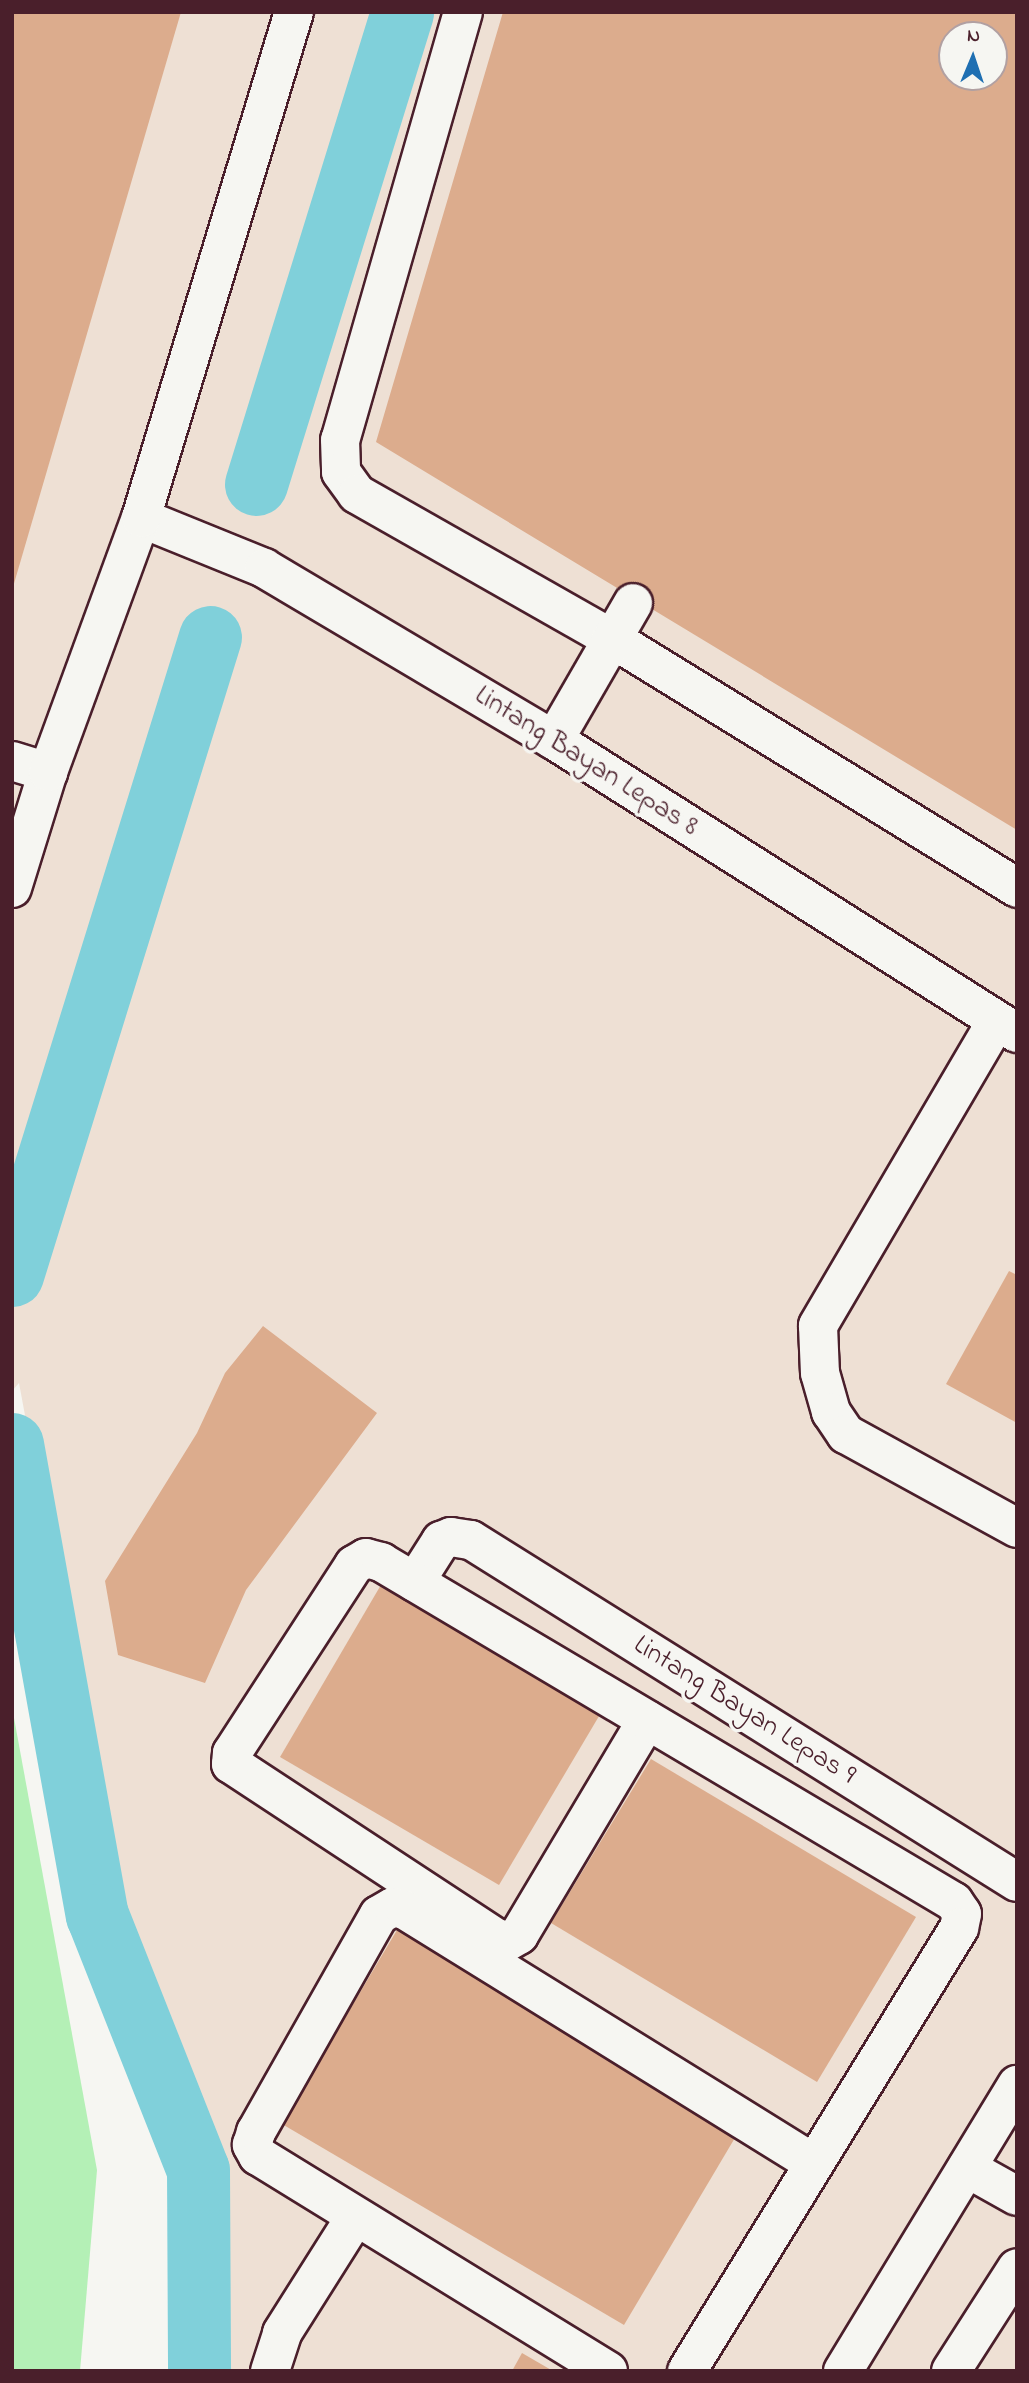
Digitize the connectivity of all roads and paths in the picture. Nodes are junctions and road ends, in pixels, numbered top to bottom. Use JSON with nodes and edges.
{"nodes":[{"id":1,"x":294,"y":12,"type":"edge"},
{"id":2,"x":463,"y":12,"type":"edge"},
{"id":3,"x":141,"y":518,"type":"junction"},
{"id":4,"x":633,"y":603,"type":"dead end"},
{"id":5,"x":611,"y":638,"type":"junction"},
{"id":6,"x":554,"y":740,"type":"junction"},
{"id":7,"x":30,"y":767,"type":"edge"},
{"id":8,"x":12,"y":888,"type":"edge"},
{"id":9,"x":1017,"y":888,"type":"edge"},
{"id":10,"x":1006,"y":1027,"type":"edge"},
{"id":11,"x":1017,"y":1528,"type":"edge"},
{"id":12,"x":415,"y":1582,"type":"junction"},
{"id":13,"x":646,"y":1720,"type":"junction"},
{"id":14,"x":830,"y":1765,"type":"junction"},
{"id":15,"x":802,"y":1811,"type":"junction"},
{"id":16,"x":1017,"y":1882,"type":"edge"},
{"id":17,"x":1017,"y":2085,"type":"edge"},
{"id":18,"x":813,"y":2163,"type":"junction"},
{"id":19,"x":967,"y":2168,"type":"junction"},
{"id":20,"x":1017,"y":2196,"type":"edge"},
{"id":21,"x":354,"y":2219,"type":"junction"},
{"id":22,"x":1017,"y":2268,"type":"edge"},
{"id":23,"x":270,"y":2371,"type":"edge"},
{"id":24,"x":607,"y":2371,"type":"edge"},
{"id":25,"x":687,"y":2371,"type":"edge"},
{"id":26,"x":843,"y":2371,"type":"edge"},
{"id":27,"x":951,"y":2371,"type":"edge"}],
"edges":[{"from":1,"to":3,"type":"street"},
{"from":2,"to":5,"type":"street"},
{"from":3,"to":6,"type":"street","name":"Lintang Bayan Lepas 8"},
{"from":3,"to":7,"type":"street"},
{"from":4,"to":5,"type":"street"},
{"from":5,"to":6,"type":"street"},
{"from":5,"to":9,"type":"street"},
{"from":6,"to":10,"type":"street","name":"Lintang Bayan Lepas 8"},
{"from":7,"to":8,"type":"street"},
{"from":10,"to":11,"type":"street"},
{"from":12,"to":13,"type":"street"},
{"from":12,"to":13,"type":"street"},
{"from":12,"to":14,"type":"street","name":"Lintang Bayan Lepas 9"},
{"from":13,"to":15,"type":"street"},
{"from":14,"to":15,"type":"street"},
{"from":14,"to":16,"type":"street","name":"Lintang Bayan Lepas 9"},
{"from":15,"to":18,"type":"street"},
{"from":17,"to":19,"type":"street"},
{"from":18,"to":21,"type":"street"},
{"from":18,"to":25,"type":"street"},
{"from":19,"to":20,"type":"street"},
{"from":19,"to":26,"type":"street"},
{"from":21,"to":23,"type":"street"},
{"from":21,"to":24,"type":"street"},
{"from":22,"to":27,"type":"street"}]}
